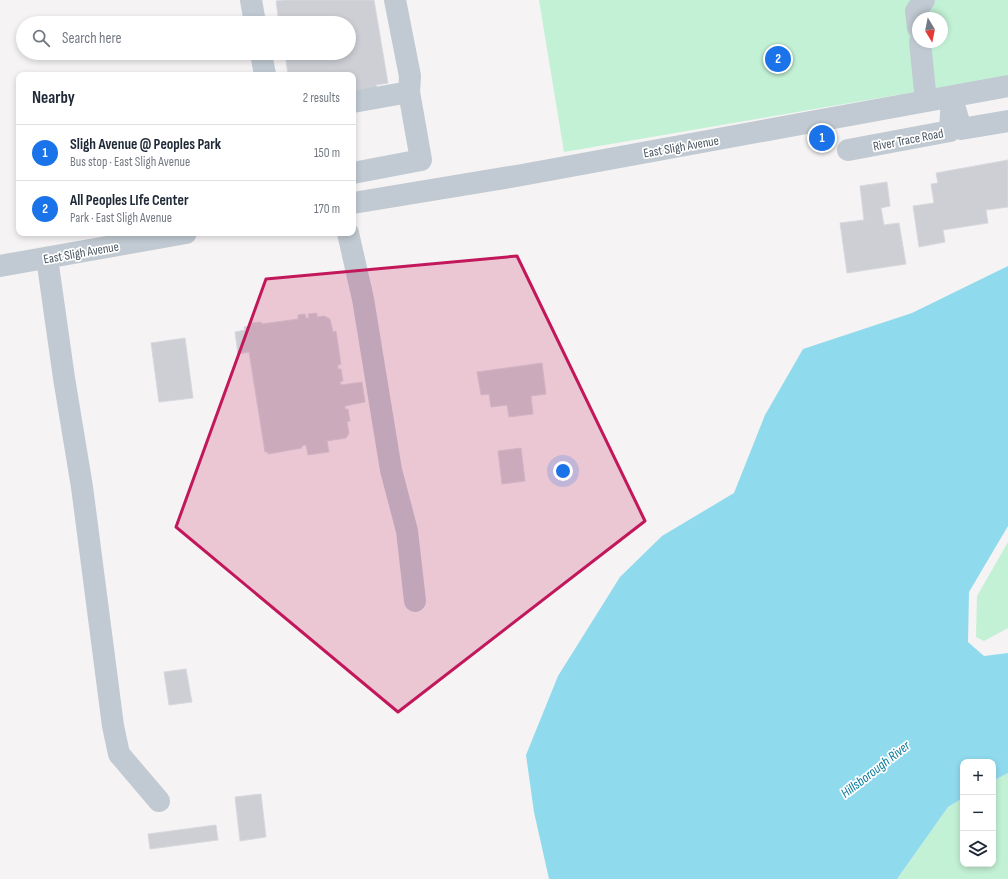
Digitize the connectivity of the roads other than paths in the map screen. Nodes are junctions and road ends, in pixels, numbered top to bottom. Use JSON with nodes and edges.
{"nodes":[{"id":1,"x":251,"y":0,"type":"edge"},
{"id":2,"x":395,"y":0,"type":"edge"},
{"id":3,"x":924,"y":0,"type":"edge"},
{"id":4,"x":916,"y":12,"type":"edge"},
{"id":5,"x":254,"y":16,"type":"edge"},
{"id":6,"x":921,"y":48,"type":"edge"},
{"id":7,"x":262,"y":60,"type":"edge"},
{"id":8,"x":264,"y":72,"type":"edge"},
{"id":9,"x":1008,"y":86,"type":"edge"},
{"id":10,"x":409,"y":92,"type":"junction"},
{"id":11,"x":952,"y":97,"type":"junction"},
{"id":12,"x":356,"y":101,"type":"edge"},
{"id":13,"x":926,"y":101,"type":"junction"},
{"id":14,"x":1008,"y":121,"type":"edge"},
{"id":15,"x":848,"y":150,"type":"dead end"},
{"id":16,"x":377,"y":168,"type":"junction"},
{"id":17,"x":356,"y":172,"type":"edge"},
{"id":18,"x":382,"y":198,"type":"junction"},
{"id":19,"x":356,"y":202,"type":"edge"},
{"id":20,"x":169,"y":236,"type":"edge"},
{"id":21,"x":349,"y":236,"type":"edge"},
{"id":22,"x":47,"y":258,"type":"junction"},
{"id":23,"x":0,"y":266,"type":"edge"},
{"id":24,"x":415,"y":601,"type":"dead end"},
{"id":25,"x":159,"y":801,"type":"dead end"}],
"edges":[{"from":1,"to":5,"type":"street"},
{"from":2,"to":10,"type":"street"},
{"from":3,"to":4,"type":"street"},
{"from":6,"to":13,"type":"street"},
{"from":7,"to":8,"type":"street"},
{"from":9,"to":11,"type":"street","name":"East Sligh Avenue"},
{"from":10,"to":12,"type":"street"},
{"from":10,"to":16,"type":"street"},
{"from":11,"to":13,"type":"street","name":"East Sligh Avenue"},
{"from":11,"to":14,"type":"street","name":"River Trace Road"},
{"from":11,"to":15,"type":"street","name":"River Trace Road"},
{"from":13,"to":18,"type":"street","name":"East Sligh Avenue"},
{"from":16,"to":17,"type":"street"},
{"from":16,"to":18,"type":"street"},
{"from":18,"to":19,"type":"street","name":"East Sligh Avenue"},
{"from":20,"to":22,"type":"street","name":"East Sligh Avenue"},
{"from":21,"to":24,"type":"street"},
{"from":22,"to":23,"type":"street","name":"East Sligh Avenue"},
{"from":22,"to":25,"type":"street"}]}
